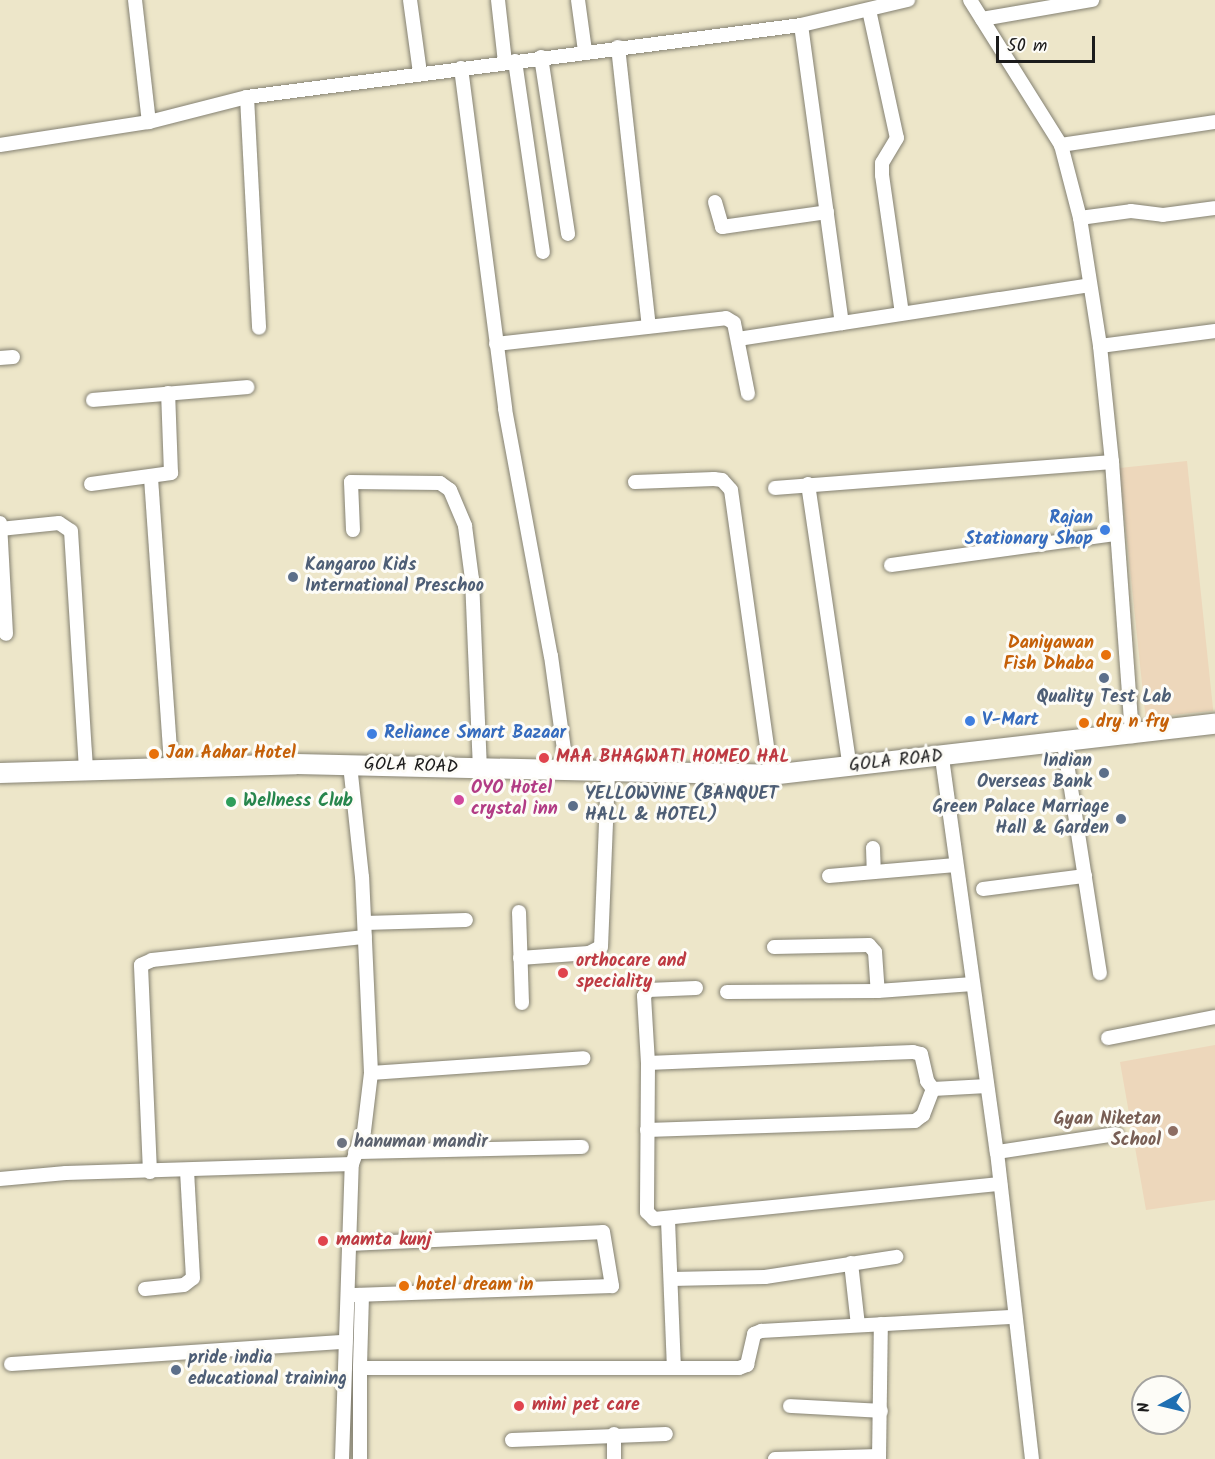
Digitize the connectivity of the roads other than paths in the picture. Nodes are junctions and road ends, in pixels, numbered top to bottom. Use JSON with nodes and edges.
{"nodes":[{"id":1,"x":135,"y":0,"type":"edge"},
{"id":2,"x":410,"y":0,"type":"edge"},
{"id":3,"x":498,"y":0,"type":"edge"},
{"id":4,"x":578,"y":0,"type":"edge"},
{"id":5,"x":908,"y":0,"type":"edge"},
{"id":6,"x":970,"y":0,"type":"edge"},
{"id":7,"x":1092,"y":0,"type":"edge"},
{"id":8,"x":869,"y":10,"type":"junction"},
{"id":9,"x":982,"y":19,"type":"junction"},
{"id":10,"x":801,"y":25,"type":"junction"},
{"id":11,"x":618,"y":47,"type":"junction"},
{"id":12,"x":585,"y":51,"type":"junction"},
{"id":13,"x":541,"y":57,"type":"junction"},
{"id":14,"x":510,"y":61,"type":"junction"},
{"id":15,"x":461,"y":68,"type":"junction"},
{"id":16,"x":420,"y":74,"type":"junction"},
{"id":17,"x":247,"y":97,"type":"junction"},
{"id":18,"x":149,"y":122,"type":"junction"},
{"id":19,"x":1215,"y":122,"type":"edge"},
{"id":20,"x":0,"y":145,"type":"edge"},
{"id":21,"x":1061,"y":145,"type":"junction"},
{"id":22,"x":715,"y":202,"type":"dead end"},
{"id":23,"x":1215,"y":208,"type":"edge"},
{"id":24,"x":827,"y":212,"type":"junction"},
{"id":25,"x":1080,"y":218,"type":"junction"},
{"id":26,"x":568,"y":234,"type":"dead end"},
{"id":27,"x":543,"y":252,"type":"dead end"},
{"id":28,"x":1090,"y":285,"type":"junction"},
{"id":29,"x":902,"y":313,"type":"junction"},
{"id":30,"x":842,"y":323,"type":"junction"},
{"id":31,"x":649,"y":326,"type":"junction"},
{"id":32,"x":259,"y":328,"type":"dead end"},
{"id":33,"x":1215,"y":331,"type":"edge"},
{"id":34,"x":738,"y":339,"type":"junction"},
{"id":35,"x":496,"y":344,"type":"junction"},
{"id":36,"x":1100,"y":346,"type":"junction"},
{"id":37,"x":247,"y":387,"type":"dead end"},
{"id":38,"x":168,"y":393,"type":"junction"},
{"id":39,"x":748,"y":394,"type":"dead end"},
{"id":40,"x":93,"y":400,"type":"dead end"},
{"id":41,"x":1112,"y":462,"type":"junction"},
{"id":42,"x":151,"y":478,"type":"junction"},
{"id":43,"x":635,"y":482,"type":"dead end"},
{"id":44,"x":91,"y":484,"type":"dead end"},
{"id":45,"x":808,"y":484,"type":"junction"},
{"id":46,"x":775,"y":488,"type":"dead end"},
{"id":47,"x":0,"y":523,"type":"edge"},
{"id":48,"x":0,"y":529,"type":"edge"},
{"id":49,"x":353,"y":530,"type":"dead end"},
{"id":50,"x":1115,"y":534,"type":"junction"},
{"id":51,"x":891,"y":565,"type":"dead end"},
{"id":52,"x":6,"y":634,"type":"dead end"},
{"id":53,"x":1215,"y":724,"type":"edge"},
{"id":54,"x":1132,"y":736,"type":"junction"},
{"id":55,"x":1065,"y":744,"type":"junction"},
{"id":56,"x":942,"y":758,"type":"junction"},
{"id":57,"x":350,"y":765,"type":"junction"},
{"id":58,"x":171,"y":767,"type":"junction"},
{"id":59,"x":850,"y":767,"type":"junction"},
{"id":60,"x":86,"y":770,"type":"junction"},
{"id":61,"x":480,"y":770,"type":"junction"},
{"id":62,"x":567,"y":772,"type":"junction"},
{"id":63,"x":0,"y":773,"type":"edge"},
{"id":64,"x":608,"y":773,"type":"junction"},
{"id":65,"x":771,"y":775,"type":"junction"},
{"id":66,"x":873,"y":848,"type":"dead end"},
{"id":67,"x":956,"y":865,"type":"junction"},
{"id":68,"x":874,"y":872,"type":"junction"},
{"id":69,"x":829,"y":876,"type":"dead end"},
{"id":70,"x":1085,"y":876,"type":"junction"},
{"id":71,"x":983,"y":889,"type":"dead end"},
{"id":72,"x":519,"y":912,"type":"dead end"},
{"id":73,"x":466,"y":920,"type":"dead end"},
{"id":74,"x":365,"y":930,"type":"junction"},
{"id":75,"x":774,"y":947,"type":"dead end"},
{"id":76,"x":520,"y":958,"type":"junction"},
{"id":77,"x":1100,"y":973,"type":"dead end"},
{"id":78,"x":973,"y":984,"type":"junction"},
{"id":79,"x":696,"y":988,"type":"dead end"},
{"id":80,"x":878,"y":991,"type":"junction"},
{"id":81,"x":727,"y":992,"type":"dead end"},
{"id":82,"x":522,"y":1003,"type":"dead end"},
{"id":83,"x":1215,"y":1017,"type":"edge"},
{"id":84,"x":1108,"y":1038,"type":"dead end"},
{"id":85,"x":583,"y":1058,"type":"dead end"},
{"id":86,"x":648,"y":1063,"type":"junction"},
{"id":87,"x":371,"y":1073,"type":"junction"},
{"id":88,"x":987,"y":1086,"type":"junction"},
{"id":89,"x":933,"y":1089,"type":"junction"},
{"id":90,"x":647,"y":1130,"type":"junction"},
{"id":91,"x":1116,"y":1134,"type":"dead end"},
{"id":92,"x":582,"y":1147,"type":"dead end"},
{"id":93,"x":997,"y":1152,"type":"junction"},
{"id":94,"x":353,"y":1158,"type":"junction"},
{"id":95,"x":187,"y":1171,"type":"junction"},
{"id":96,"x":150,"y":1172,"type":"junction"},
{"id":97,"x":0,"y":1179,"type":"edge"},
{"id":98,"x":1000,"y":1184,"type":"junction"},
{"id":99,"x":668,"y":1220,"type":"junction"},
{"id":100,"x":351,"y":1244,"type":"junction"},
{"id":101,"x":896,"y":1257,"type":"dead end"},
{"id":102,"x":850,"y":1263,"type":"junction"},
{"id":103,"x":670,"y":1279,"type":"junction"},
{"id":104,"x":144,"y":1289,"type":"dead end"},
{"id":105,"x":347,"y":1294,"type":"junction"},
{"id":106,"x":362,"y":1295,"type":"junction"},
{"id":107,"x":1016,"y":1317,"type":"junction"},
{"id":108,"x":881,"y":1324,"type":"junction"},
{"id":109,"x":858,"y":1325,"type":"junction"},
{"id":110,"x":345,"y":1342,"type":"junction"},
{"id":111,"x":11,"y":1364,"type":"dead end"},
{"id":112,"x":360,"y":1368,"type":"junction"},
{"id":113,"x":674,"y":1368,"type":"junction"},
{"id":114,"x":790,"y":1406,"type":"dead end"},
{"id":115,"x":880,"y":1411,"type":"junction"},
{"id":116,"x":614,"y":1434,"type":"junction"},
{"id":117,"x":666,"y":1434,"type":"dead end"},
{"id":118,"x":512,"y":1440,"type":"dead end"},
{"id":119,"x":879,"y":1457,"type":"edge"},
{"id":120,"x":342,"y":1459,"type":"edge"},
{"id":121,"x":360,"y":1459,"type":"edge"},
{"id":122,"x":614,"y":1459,"type":"edge"},
{"id":123,"x":775,"y":1459,"type":"edge"},
{"id":124,"x":1032,"y":1459,"type":"edge"}],
"edges":[{"from":1,"to":18,"type":"street"},
{"from":2,"to":16,"type":"street"},
{"from":3,"to":14,"type":"street"},
{"from":4,"to":12,"type":"street"},
{"from":5,"to":8,"type":"street"},
{"from":6,"to":9,"type":"street"},
{"from":7,"to":9,"type":"street"},
{"from":8,"to":10,"type":"street"},
{"from":8,"to":29,"type":"street"},
{"from":9,"to":21,"type":"street"},
{"from":10,"to":11,"type":"street"},
{"from":10,"to":24,"type":"street"},
{"from":11,"to":12,"type":"street"},
{"from":11,"to":31,"type":"street"},
{"from":12,"to":13,"type":"street"},
{"from":13,"to":14,"type":"street"},
{"from":13,"to":26,"type":"street"},
{"from":14,"to":15,"type":"street"},
{"from":14,"to":27,"type":"street"},
{"from":15,"to":16,"type":"street"},
{"from":15,"to":35,"type":"street"},
{"from":16,"to":17,"type":"street"},
{"from":17,"to":18,"type":"street"},
{"from":17,"to":32,"type":"street"},
{"from":18,"to":20,"type":"street"},
{"from":19,"to":21,"type":"street"},
{"from":21,"to":25,"type":"street"},
{"from":22,"to":24,"type":"street"},
{"from":23,"to":25,"type":"street"},
{"from":24,"to":30,"type":"street"},
{"from":25,"to":28,"type":"street"},
{"from":28,"to":29,"type":"street"},
{"from":28,"to":36,"type":"street"},
{"from":29,"to":30,"type":"street"},
{"from":30,"to":34,"type":"street"},
{"from":31,"to":34,"type":"street"},
{"from":31,"to":35,"type":"street"},
{"from":33,"to":36,"type":"street"},
{"from":34,"to":39,"type":"street"},
{"from":35,"to":62,"type":"street"},
{"from":36,"to":41,"type":"street"},
{"from":37,"to":38,"type":"street"},
{"from":38,"to":40,"type":"street"},
{"from":38,"to":42,"type":"street"},
{"from":41,"to":45,"type":"street"},
{"from":41,"to":50,"type":"street"},
{"from":42,"to":44,"type":"street"},
{"from":42,"to":58,"type":"street"},
{"from":43,"to":65,"type":"street"},
{"from":45,"to":46,"type":"street"},
{"from":45,"to":59,"type":"street"},
{"from":47,"to":48,"type":"street"},
{"from":48,"to":52,"type":"street"},
{"from":48,"to":60,"type":"street"},
{"from":49,"to":61,"type":"street"},
{"from":50,"to":51,"type":"street"},
{"from":50,"to":54,"type":"street"},
{"from":53,"to":54,"type":"street","name":"GOLA ROAD"},
{"from":54,"to":55,"type":"street","name":"GOLA ROAD"},
{"from":55,"to":56,"type":"street","name":"GOLA ROAD"},
{"from":55,"to":70,"type":"street"},
{"from":56,"to":59,"type":"street","name":"GOLA ROAD"},
{"from":56,"to":67,"type":"street"},
{"from":57,"to":58,"type":"street","name":"GOLA ROAD"},
{"from":57,"to":61,"type":"street","name":"GOLA ROAD"},
{"from":57,"to":74,"type":"street"},
{"from":58,"to":60,"type":"street","name":"GOLA ROAD"},
{"from":59,"to":65,"type":"street","name":"GOLA ROAD"},
{"from":60,"to":63,"type":"street","name":"GOLA ROAD"},
{"from":61,"to":62,"type":"street","name":"GOLA ROAD"},
{"from":62,"to":64,"type":"street","name":"GOLA ROAD"},
{"from":64,"to":65,"type":"street","name":"GOLA ROAD"},
{"from":64,"to":76,"type":"street"},
{"from":66,"to":68,"type":"street"},
{"from":67,"to":68,"type":"street"},
{"from":67,"to":78,"type":"street"},
{"from":68,"to":69,"type":"street"},
{"from":70,"to":71,"type":"street"},
{"from":70,"to":77,"type":"street"},
{"from":72,"to":76,"type":"street"},
{"from":73,"to":74,"type":"street"},
{"from":74,"to":87,"type":"street"},
{"from":74,"to":96,"type":"street"},
{"from":75,"to":80,"type":"street"},
{"from":76,"to":82,"type":"street"},
{"from":78,"to":80,"type":"street"},
{"from":78,"to":88,"type":"street"},
{"from":79,"to":86,"type":"street"},
{"from":80,"to":81,"type":"street"},
{"from":83,"to":84,"type":"street"},
{"from":85,"to":87,"type":"street"},
{"from":86,"to":89,"type":"street"},
{"from":86,"to":90,"type":"street"},
{"from":87,"to":94,"type":"street"},
{"from":88,"to":89,"type":"street"},
{"from":88,"to":93,"type":"street"},
{"from":89,"to":90,"type":"street"},
{"from":90,"to":99,"type":"street"},
{"from":91,"to":93,"type":"street"},
{"from":92,"to":94,"type":"street"},
{"from":93,"to":98,"type":"street"},
{"from":94,"to":95,"type":"street"},
{"from":94,"to":100,"type":"street"},
{"from":95,"to":96,"type":"street"},
{"from":95,"to":104,"type":"street"},
{"from":96,"to":97,"type":"street"},
{"from":98,"to":99,"type":"street"},
{"from":98,"to":107,"type":"street"},
{"from":99,"to":103,"type":"street"},
{"from":100,"to":105,"type":"street"},
{"from":100,"to":106,"type":"street"},
{"from":101,"to":102,"type":"street"},
{"from":102,"to":103,"type":"street"},
{"from":102,"to":109,"type":"street"},
{"from":103,"to":113,"type":"street"},
{"from":105,"to":106,"type":"street"},
{"from":105,"to":110,"type":"street"},
{"from":106,"to":112,"type":"street"},
{"from":107,"to":108,"type":"street"},
{"from":107,"to":124,"type":"street"},
{"from":108,"to":109,"type":"street"},
{"from":108,"to":115,"type":"street"},
{"from":109,"to":113,"type":"street"},
{"from":110,"to":111,"type":"street"},
{"from":110,"to":120,"type":"street"},
{"from":112,"to":113,"type":"street"},
{"from":112,"to":121,"type":"street"},
{"from":114,"to":115,"type":"street"},
{"from":115,"to":119,"type":"street"},
{"from":116,"to":117,"type":"street"},
{"from":116,"to":118,"type":"street"},
{"from":116,"to":122,"type":"street"},
{"from":119,"to":123,"type":"street"}]}
